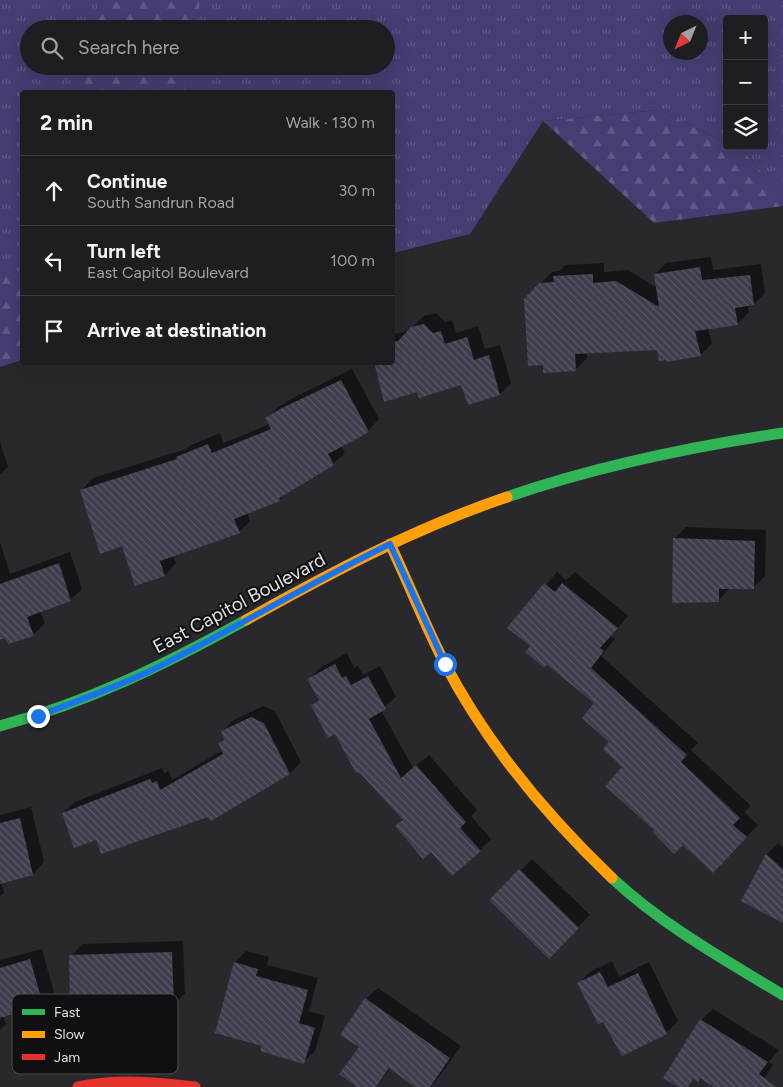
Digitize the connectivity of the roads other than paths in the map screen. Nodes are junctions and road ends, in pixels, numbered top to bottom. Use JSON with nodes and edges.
{"nodes":[{"id":1,"x":783,"y":433,"type":"edge"},
{"id":2,"x":390,"y":544,"type":"junction"},
{"id":3,"x":0,"y":726,"type":"edge"},
{"id":4,"x":783,"y":996,"type":"edge"},
{"id":5,"x":78,"y":1087,"type":"edge"},
{"id":6,"x":195,"y":1087,"type":"edge"}],
"edges":[{"from":1,"to":2,"type":"street","name":"East Capitol Boulevard"},
{"from":2,"to":3,"type":"street","name":"East Capitol Boulevard"},
{"from":2,"to":4,"type":"street"},
{"from":5,"to":6,"type":"street"}]}
